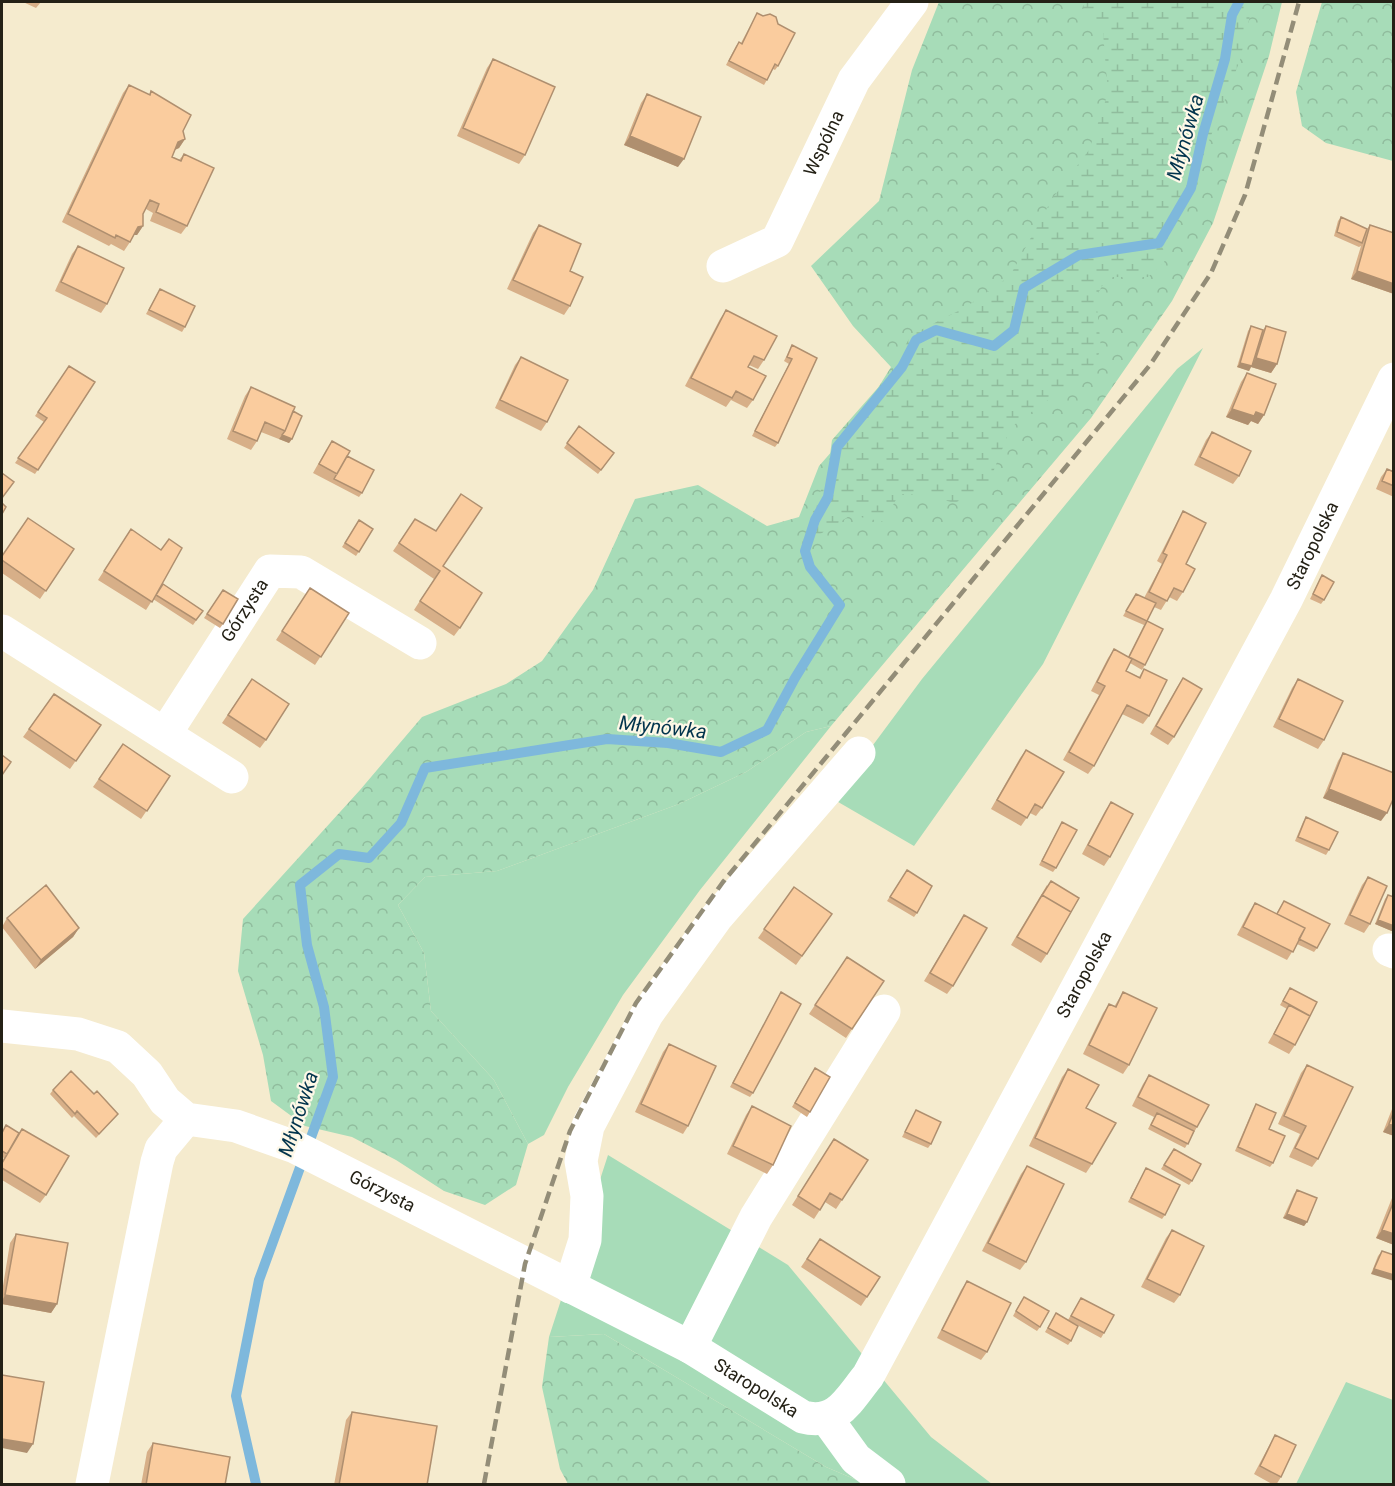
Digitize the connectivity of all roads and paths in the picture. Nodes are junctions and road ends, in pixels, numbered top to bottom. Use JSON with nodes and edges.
{"nodes":[{"id":1,"x":912,"y":2,"type":"edge"},
{"id":2,"x":723,"y":266,"type":"dead end"},
{"id":3,"x":1394,"y":379,"type":"edge"},
{"id":4,"x":2,"y":631,"type":"edge"},
{"id":5,"x":420,"y":644,"type":"dead end"},
{"id":6,"x":165,"y":734,"type":"junction"},
{"id":7,"x":854,"y":758,"type":"dead end"},
{"id":8,"x":232,"y":777,"type":"dead end"},
{"id":9,"x":884,"y":1011,"type":"dead end"},
{"id":10,"x":2,"y":1026,"type":"edge"},
{"id":11,"x":186,"y":1119,"type":"junction"},
{"id":12,"x":570,"y":1287,"type":"junction"},
{"id":13,"x":690,"y":1347,"type":"junction"},
{"id":14,"x":826,"y":1419,"type":"junction"},
{"id":15,"x":92,"y":1485,"type":"edge"},
{"id":16,"x":889,"y":1485,"type":"edge"}],
"edges":[{"from":1,"to":2,"type":"street","name":"Wspólna"},
{"from":3,"to":14,"type":"street","name":"Staropolska"},
{"from":4,"to":6,"type":"street"},
{"from":5,"to":6,"type":"street","name":"Górzysta"},
{"from":6,"to":8,"type":"street"},
{"from":7,"to":12,"type":"street"},
{"from":9,"to":13,"type":"street"},
{"from":10,"to":11,"type":"street"},
{"from":11,"to":12,"type":"street","name":"Górzysta"},
{"from":11,"to":15,"type":"street"},
{"from":12,"to":13,"type":"street","name":"Staropolska"},
{"from":13,"to":14,"type":"street","name":"Staropolska"},
{"from":14,"to":16,"type":"street"}]}
